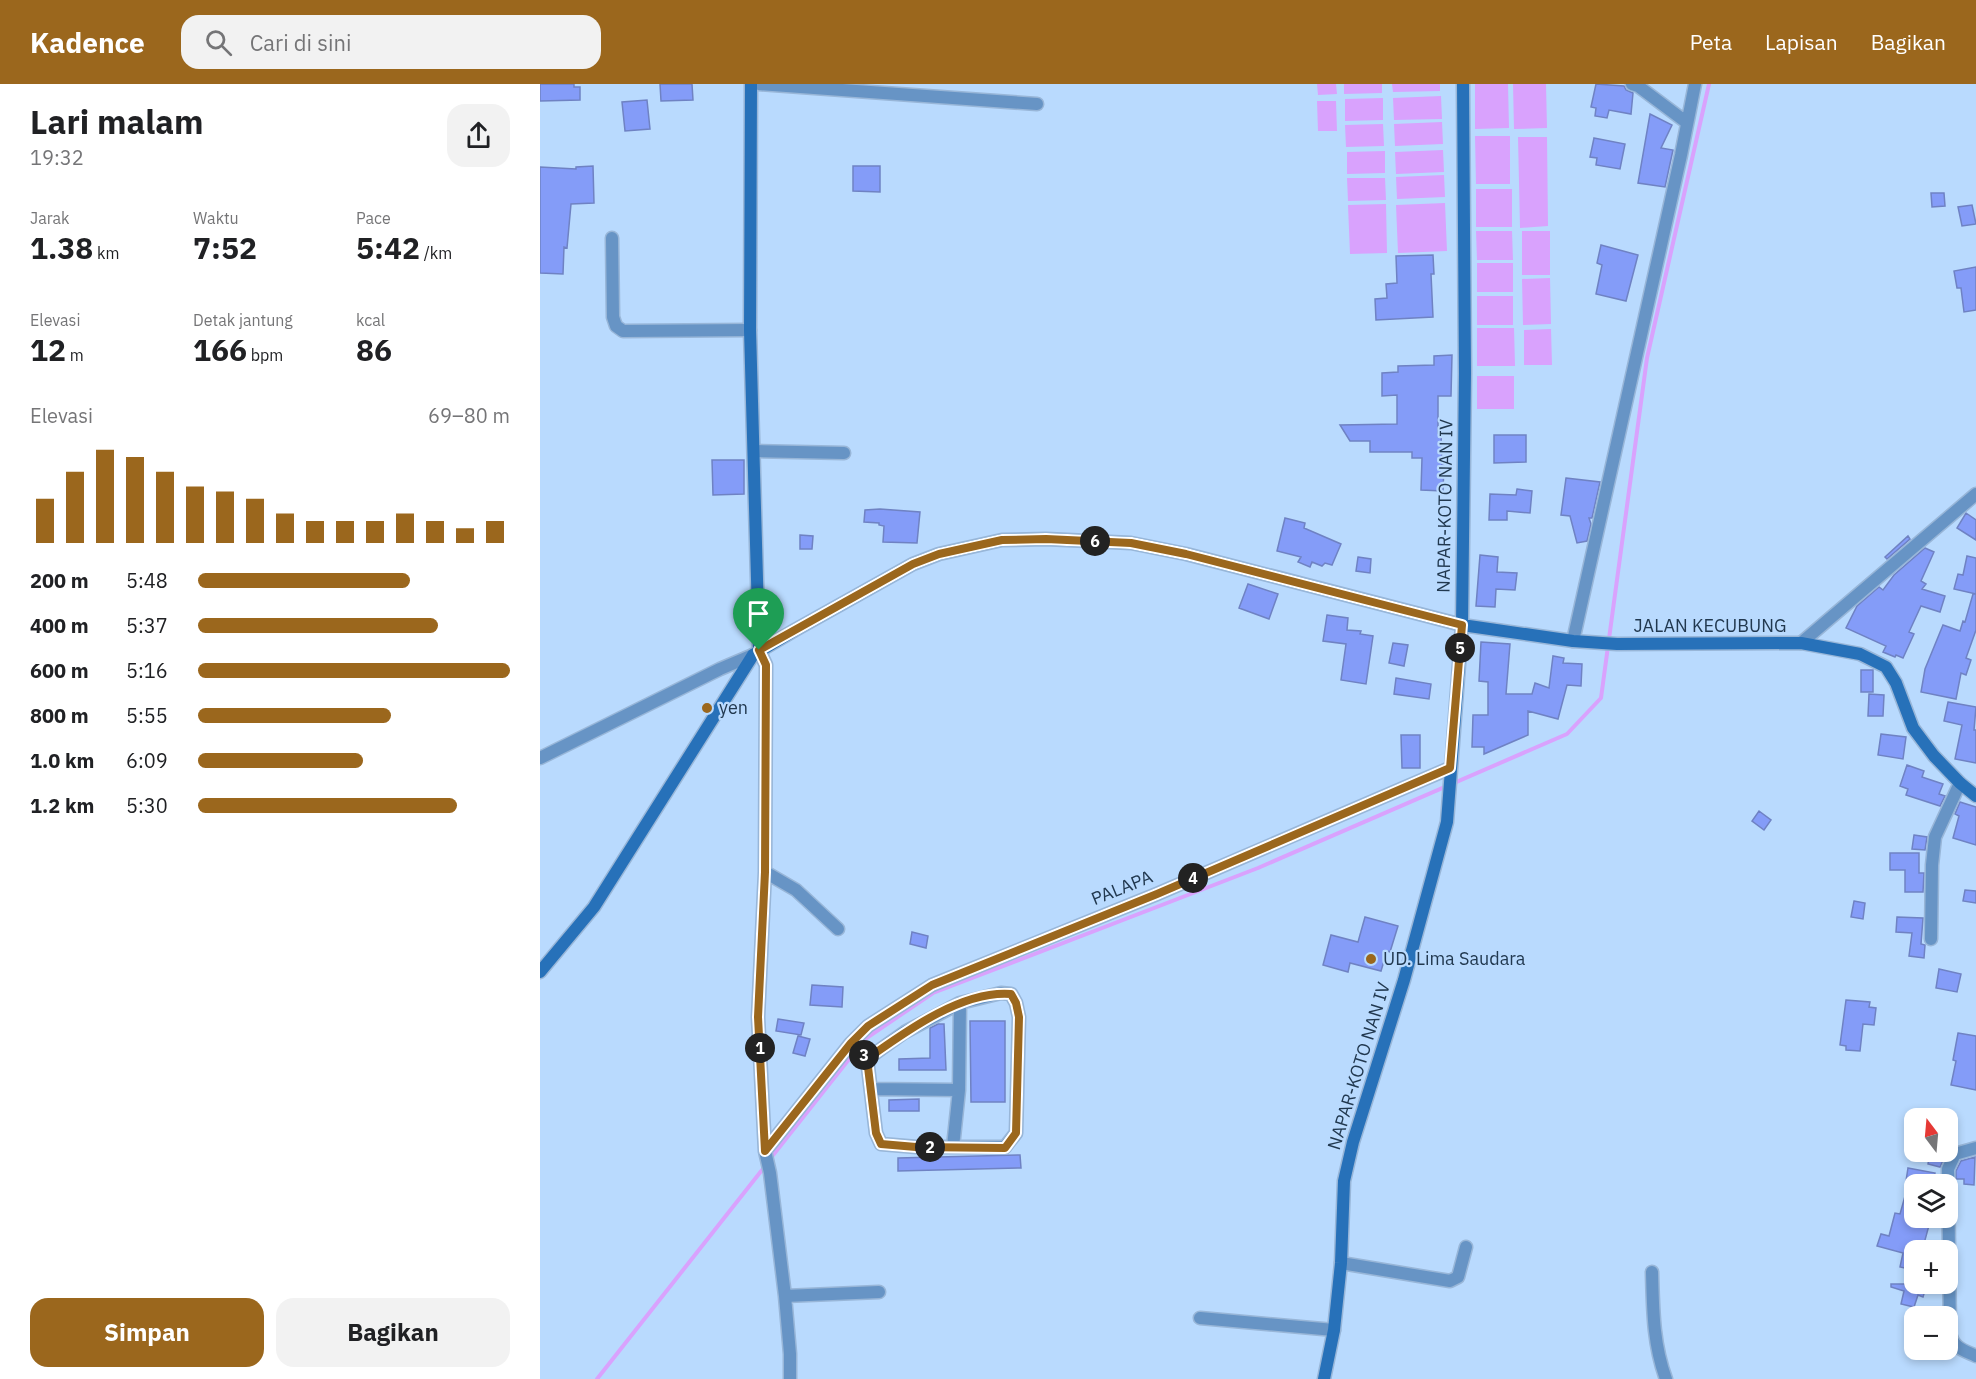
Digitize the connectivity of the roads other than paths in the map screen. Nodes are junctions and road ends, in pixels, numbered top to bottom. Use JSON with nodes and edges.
{"nodes":[{"id":1,"x":751,"y":84,"type":"edge"},
{"id":2,"x":759,"y":84,"type":"edge"},
{"id":3,"x":1462,"y":84,"type":"edge"},
{"id":4,"x":1632,"y":84,"type":"edge"},
{"id":5,"x":1695,"y":84,"type":"edge"},
{"id":6,"x":1037,"y":104,"type":"dead end"},
{"id":7,"x":1686,"y":122,"type":"junction"},
{"id":8,"x":612,"y":238,"type":"dead end"},
{"id":9,"x":750,"y":330,"type":"junction"},
{"id":10,"x":754,"y":451,"type":"junction"},
{"id":11,"x":844,"y":453,"type":"dead end"},
{"id":12,"x":1976,"y":494,"type":"edge"},
{"id":13,"x":1462,"y":625,"type":"junction"},
{"id":14,"x":1573,"y":641,"type":"junction"},
{"id":15,"x":1801,"y":644,"type":"junction"},
{"id":16,"x":756,"y":653,"type":"junction"},
{"id":17,"x":540,"y":758,"type":"edge"},
{"id":18,"x":1450,"y":771,"type":"junction"},
{"id":19,"x":1960,"y":783,"type":"junction"},
{"id":20,"x":1976,"y":796,"type":"edge"},
{"id":21,"x":765,"y":872,"type":"junction"},
{"id":22,"x":838,"y":929,"type":"dead end"},
{"id":23,"x":1931,"y":939,"type":"dead end"},
{"id":24,"x":540,"y":972,"type":"edge"},
{"id":25,"x":960,"y":1003,"type":"junction"},
{"id":26,"x":859,"y":1050,"type":"junction"},
{"id":27,"x":871,"y":1089,"type":"junction"},
{"id":28,"x":959,"y":1090,"type":"junction"},
{"id":29,"x":953,"y":1147,"type":"junction"},
{"id":30,"x":1976,"y":1148,"type":"edge"},
{"id":31,"x":765,"y":1153,"type":"junction"},
{"id":32,"x":1466,"y":1247,"type":"dead end"},
{"id":33,"x":1341,"y":1263,"type":"junction"},
{"id":34,"x":1652,"y":1272,"type":"dead end"},
{"id":35,"x":879,"y":1292,"type":"dead end"},
{"id":36,"x":785,"y":1296,"type":"junction"},
{"id":37,"x":1200,"y":1318,"type":"dead end"},
{"id":38,"x":1334,"y":1329,"type":"junction"},
{"id":39,"x":1976,"y":1356,"type":"edge"},
{"id":40,"x":790,"y":1379,"type":"edge"},
{"id":41,"x":1324,"y":1379,"type":"edge"},
{"id":42,"x":1666,"y":1379,"type":"edge"}],
"edges":[{"from":1,"to":9,"type":"street"},
{"from":2,"to":6,"type":"street"},
{"from":3,"to":13,"type":"street","name":"NAPAR-KOTO NAN IV"},
{"from":4,"to":7,"type":"street"},
{"from":5,"to":7,"type":"street"},
{"from":7,"to":14,"type":"street"},
{"from":8,"to":9,"type":"street"},
{"from":9,"to":10,"type":"street"},
{"from":10,"to":11,"type":"street"},
{"from":10,"to":16,"type":"street"},
{"from":12,"to":15,"type":"street","name":"JALAN KECUBUNG"},
{"from":13,"to":14,"type":"street","name":"JALAN KECUBUNG"},
{"from":13,"to":16,"type":"street","name":"JALAN KECUBUNG"},
{"from":13,"to":18,"type":"street","name":"NAPAR-KOTO NAN IV"},
{"from":14,"to":15,"type":"street","name":"JALAN KECUBUNG"},
{"from":15,"to":19,"type":"street"},
{"from":16,"to":17,"type":"street"},
{"from":16,"to":21,"type":"street"},
{"from":16,"to":24,"type":"street"},
{"from":18,"to":26,"type":"street","name":"PALAPA"},
{"from":18,"to":33,"type":"street","name":"NAPAR-KOTO NAN IV"},
{"from":19,"to":20,"type":"street"},
{"from":19,"to":23,"type":"street"},
{"from":21,"to":22,"type":"street"},
{"from":21,"to":31,"type":"street"},
{"from":25,"to":26,"type":"street"},
{"from":25,"to":28,"type":"street"},
{"from":25,"to":29,"type":"street"},
{"from":26,"to":27,"type":"street"},
{"from":26,"to":31,"type":"street","name":"PALAPA"},
{"from":27,"to":28,"type":"street"},
{"from":27,"to":29,"type":"street"},
{"from":28,"to":29,"type":"street"},
{"from":30,"to":39,"type":"street"},
{"from":31,"to":36,"type":"street"},
{"from":32,"to":33,"type":"street"},
{"from":33,"to":38,"type":"street","name":"NAPAR-KOTO NAN IV"},
{"from":34,"to":42,"type":"street"},
{"from":35,"to":36,"type":"street"},
{"from":36,"to":40,"type":"street"},
{"from":37,"to":38,"type":"street"},
{"from":38,"to":41,"type":"street","name":"NAPAR-KOTO NAN IV"}]}
